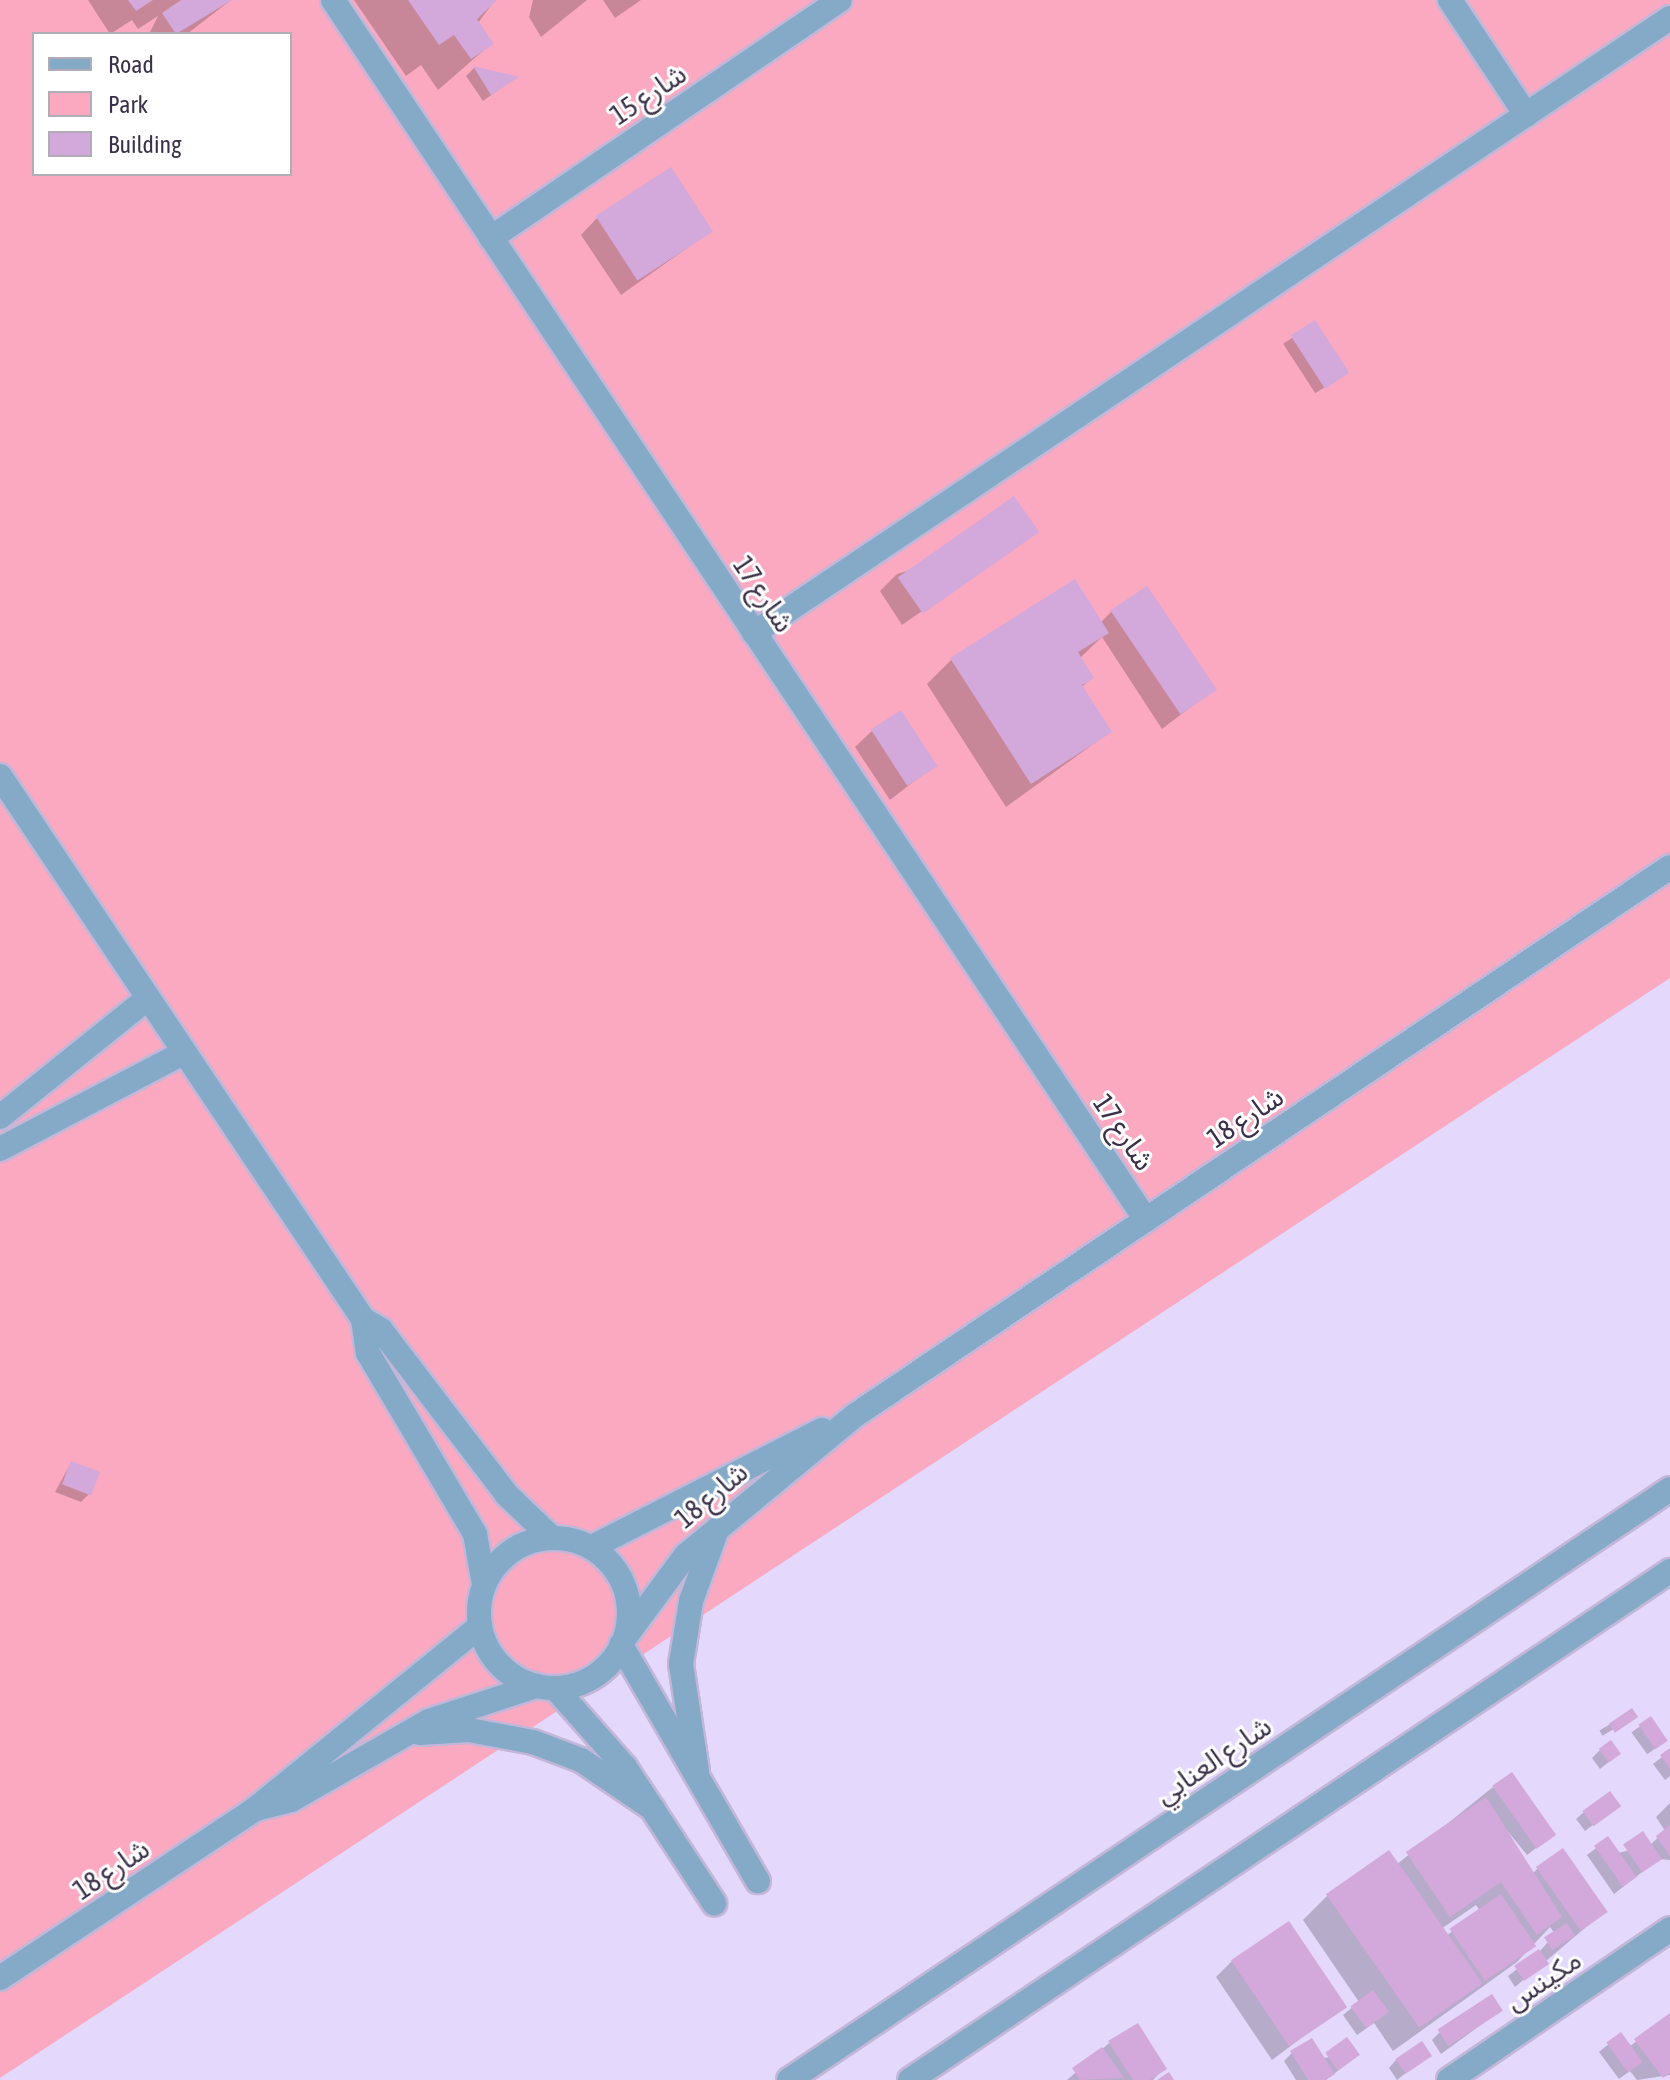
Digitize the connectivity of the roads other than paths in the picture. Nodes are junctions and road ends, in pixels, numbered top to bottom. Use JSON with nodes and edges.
{"nodes":[{"id":1,"x":333,"y":0,"type":"edge"},
{"id":2,"x":840,"y":0,"type":"edge"},
{"id":3,"x":1450,"y":0,"type":"edge"},
{"id":4,"x":1670,"y":18,"type":"edge"},
{"id":5,"x":1526,"y":115,"type":"junction"},
{"id":6,"x":491,"y":238,"type":"junction"},
{"id":7,"x":754,"y":633,"type":"junction"},
{"id":8,"x":0,"y":776,"type":"edge"},
{"id":9,"x":1670,"y":867,"type":"edge"},
{"id":10,"x":148,"y":998,"type":"junction"},
{"id":11,"x":183,"y":1053,"type":"junction"},
{"id":12,"x":0,"y":1117,"type":"edge"},
{"id":13,"x":0,"y":1149,"type":"edge"},
{"id":14,"x":1146,"y":1220,"type":"junction"},
{"id":15,"x":363,"y":1319,"type":"junction"},
{"id":16,"x":854,"y":1416,"type":"junction"},
{"id":17,"x":1670,"y":1489,"type":"edge"},
{"id":18,"x":719,"y":1524,"type":"junction"},
{"id":19,"x":551,"y":1537,"type":"junction"},
{"id":20,"x":592,"y":1547,"type":"junction"},
{"id":21,"x":1670,"y":1571,"type":"edge"},
{"id":22,"x":484,"y":1584,"type":"junction"},
{"id":23,"x":480,"y":1626,"type":"junction"},
{"id":24,"x":623,"y":1641,"type":"junction"},
{"id":25,"x":546,"y":1687,"type":"junction"},
{"id":26,"x":404,"y":1735,"type":"junction"},
{"id":27,"x":701,"y":1789,"type":"junction"},
{"id":28,"x":255,"y":1809,"type":"junction"},
{"id":29,"x":653,"y":1809,"type":"junction"},
{"id":30,"x":758,"y":1881,"type":"dead end"},
{"id":31,"x":714,"y":1903,"type":"dead end"},
{"id":32,"x":1670,"y":1929,"type":"edge"},
{"id":33,"x":0,"y":1978,"type":"edge"},
{"id":34,"x":939,"y":2069,"type":"edge"},
{"id":35,"x":789,"y":2080,"type":"edge"},
{"id":36,"x":910,"y":2080,"type":"edge"},
{"id":37,"x":1449,"y":2080,"type":"edge"}],
"edges":[{"from":1,"to":6,"type":"street","name":"شارع 17"},
{"from":2,"to":6,"type":"street","name":"شارع 15"},
{"from":3,"to":5,"type":"street"},
{"from":4,"to":5,"type":"street"},
{"from":5,"to":7,"type":"street"},
{"from":6,"to":7,"type":"street","name":"شارع 17"},
{"from":7,"to":14,"type":"street","name":"شارع 17"},
{"from":8,"to":10,"type":"street"},
{"from":9,"to":14,"type":"street","name":"شارع 18"},
{"from":10,"to":11,"type":"street"},
{"from":10,"to":12,"type":"street"},
{"from":11,"to":13,"type":"street"},
{"from":11,"to":15,"type":"street"},
{"from":14,"to":16,"type":"street","name":"شارع 18"},
{"from":15,"to":19,"type":"street"},
{"from":15,"to":22,"type":"street"},
{"from":16,"to":18,"type":"street","name":"شارع 18"},
{"from":16,"to":20,"type":"street","name":"شارع 18"},
{"from":17,"to":35,"type":"street","name":"شارع العنابي"},
{"from":18,"to":24,"type":"street","name":"شارع 18"},
{"from":18,"to":27,"type":"street"},
{"from":19,"to":20,"type":"street"},
{"from":19,"to":22,"type":"street"},
{"from":20,"to":24,"type":"street"},
{"from":21,"to":34,"type":"street"},
{"from":22,"to":23,"type":"street"},
{"from":23,"to":25,"type":"street"},
{"from":23,"to":28,"type":"street","name":"شارع 18"},
{"from":24,"to":25,"type":"street","name":"شارع 18"},
{"from":24,"to":27,"type":"street"},
{"from":25,"to":26,"type":"street","name":"شارع 18"},
{"from":25,"to":29,"type":"street"},
{"from":26,"to":28,"type":"street","name":"شارع 18"},
{"from":26,"to":29,"type":"street"},
{"from":27,"to":30,"type":"street"},
{"from":28,"to":33,"type":"street","name":"شارع 18"},
{"from":29,"to":31,"type":"street"},
{"from":32,"to":37,"type":"street","name":"مكينس"},
{"from":34,"to":36,"type":"street"}]}
